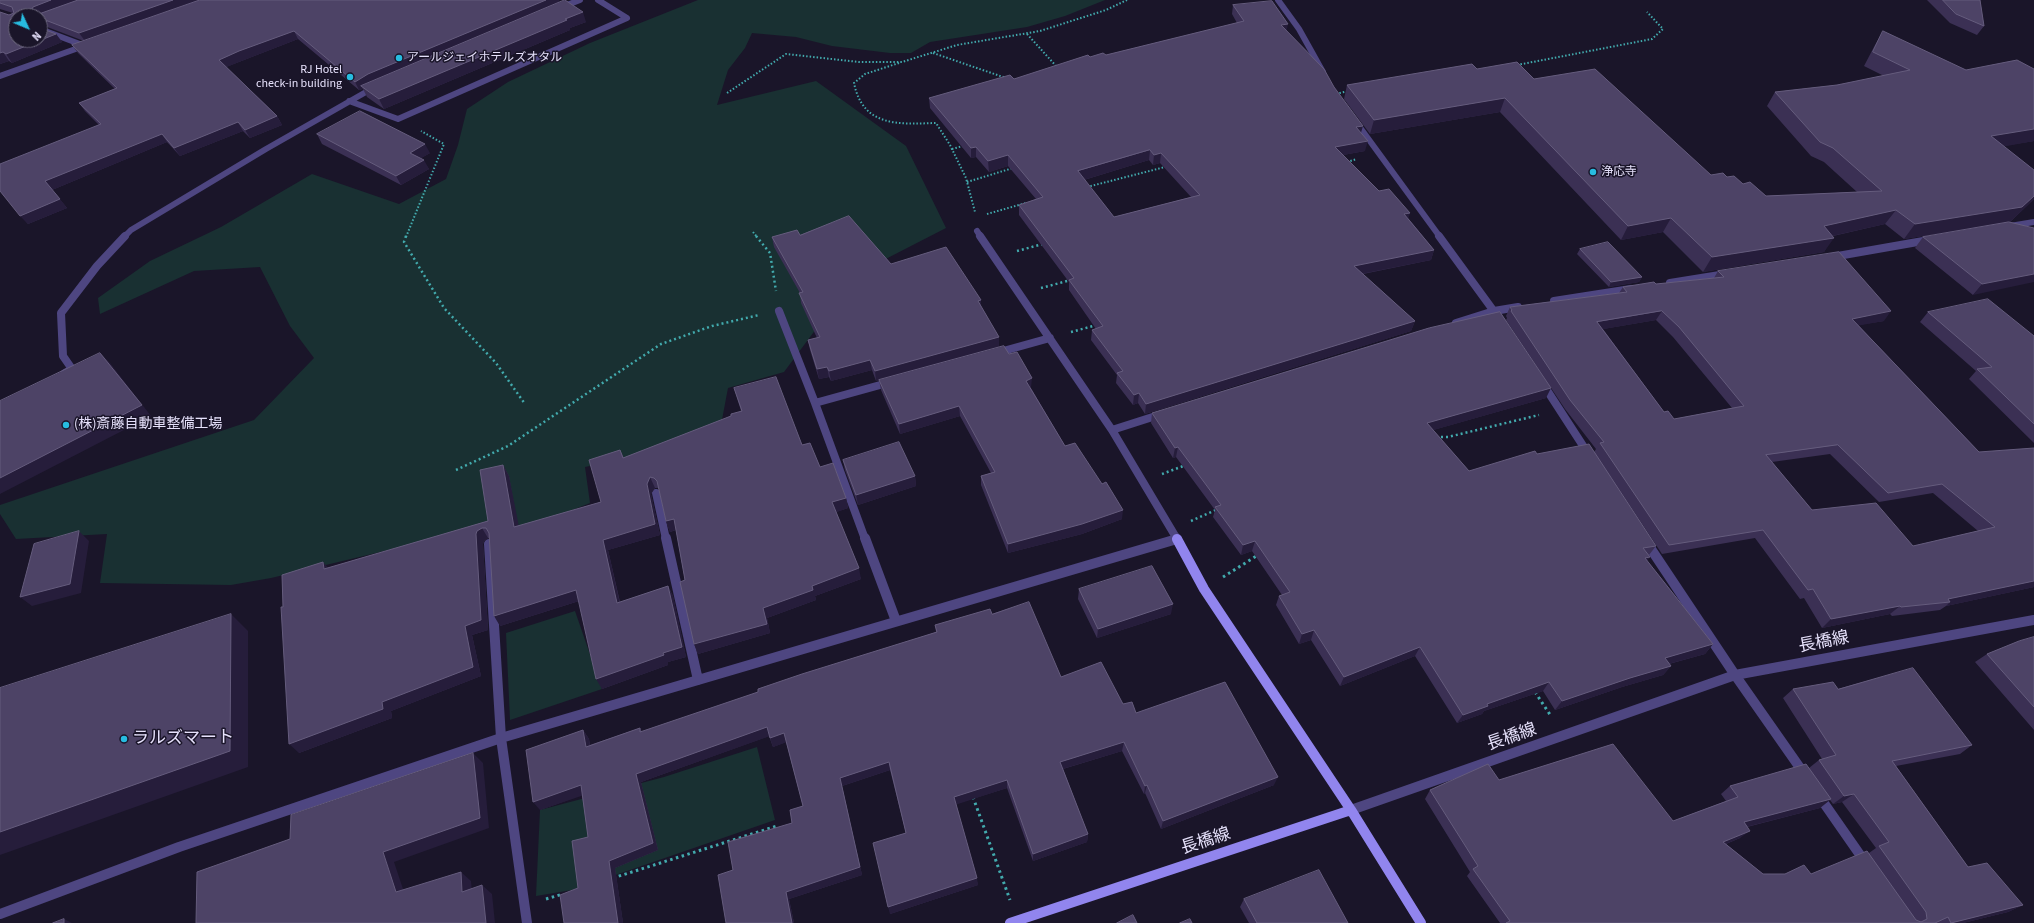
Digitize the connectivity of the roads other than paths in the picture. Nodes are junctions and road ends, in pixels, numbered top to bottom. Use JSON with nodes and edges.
{"nodes":[{"id":1,"x":580,"y":0,"type":"edge"},
{"id":2,"x":598,"y":0,"type":"edge"},
{"id":3,"x":1278,"y":0,"type":"edge"},
{"id":4,"x":558,"y":9,"type":"edge"},
{"id":5,"x":48,"y":32,"type":"edge"},
{"id":6,"x":92,"y":43,"type":"edge"},
{"id":7,"x":85,"y":46,"type":"junction"},
{"id":8,"x":0,"y":76,"type":"edge"},
{"id":9,"x":381,"y":84,"type":"edge"},
{"id":10,"x":1335,"y":94,"type":"edge"},
{"id":11,"x":349,"y":101,"type":"junction"},
{"id":12,"x":1353,"y":119,"type":"edge"},
{"id":13,"x":2034,"y":222,"type":"edge"},
{"id":14,"x":2003,"y":228,"type":"edge"},
{"id":15,"x":977,"y":230,"type":"road end"},
{"id":16,"x":1934,"y":239,"type":"edge"},
{"id":17,"x":1827,"y":258,"type":"edge"},
{"id":18,"x":1735,"y":273,"type":"edge"},
{"id":19,"x":1665,"y":284,"type":"edge"},
{"id":20,"x":1642,"y":287,"type":"edge"},
{"id":21,"x":1549,"y":302,"type":"edge"},
{"id":22,"x":1525,"y":306,"type":"edge"},
{"id":23,"x":779,"y":311,"type":"road end"},
{"id":24,"x":1494,"y":311,"type":"junction"},
{"id":25,"x":1449,"y":325,"type":"edge"},
{"id":26,"x":1507,"y":330,"type":"edge"},
{"id":27,"x":1050,"y":338,"type":"junction"},
{"id":28,"x":989,"y":355,"type":"edge"},
{"id":29,"x":1536,"y":374,"type":"edge"},
{"id":30,"x":59,"y":377,"type":"edge"},
{"id":31,"x":898,"y":380,"type":"edge"},
{"id":32,"x":815,"y":404,"type":"junction"},
{"id":33,"x":1172,"y":411,"type":"edge"},
{"id":34,"x":1112,"y":430,"type":"junction"},
{"id":35,"x":1595,"y":462,"type":"edge"},
{"id":36,"x":656,"y":493,"type":"edge"},
{"id":37,"x":1643,"y":536,"type":"edge"},
{"id":38,"x":1176,"y":539,"type":"junction"},
{"id":39,"x":489,"y":544,"type":"edge"},
{"id":40,"x":2034,"y":620,"type":"edge"},
{"id":41,"x":896,"y":621,"type":"junction"},
{"id":42,"x":1735,"y":675,"type":"junction"},
{"id":43,"x":698,"y":680,"type":"junction"},
{"id":44,"x":501,"y":738,"type":"junction"},
{"id":45,"x":1351,"y":810,"type":"junction"},
{"id":46,"x":1872,"y":871,"type":"edge"},
{"id":47,"x":0,"y":914,"type":"edge"},
{"id":48,"x":1016,"y":922,"type":"edge"},
{"id":49,"x":526,"y":923,"type":"edge"},
{"id":50,"x":1421,"y":923,"type":"edge"}],
"edges":[{"from":1,"to":4,"type":"street"},
{"from":2,"to":11,"type":"street"},
{"from":3,"to":10,"type":"street"},
{"from":5,"to":7,"type":"street"},
{"from":6,"to":7,"type":"street"},
{"from":7,"to":8,"type":"street"},
{"from":9,"to":11,"type":"street"},
{"from":11,"to":30,"type":"street"},
{"from":12,"to":24,"type":"street"},
{"from":13,"to":14,"type":"street"},
{"from":15,"to":27,"type":"street"},
{"from":16,"to":17,"type":"street"},
{"from":18,"to":19,"type":"street"},
{"from":20,"to":21,"type":"street"},
{"from":22,"to":24,"type":"street"},
{"from":23,"to":32,"type":"street"},
{"from":24,"to":25,"type":"street"},
{"from":24,"to":26,"type":"street"},
{"from":27,"to":28,"type":"street"},
{"from":27,"to":34,"type":"street"},
{"from":29,"to":35,"type":"street"},
{"from":31,"to":32,"type":"street"},
{"from":32,"to":41,"type":"street"},
{"from":33,"to":34,"type":"street"},
{"from":34,"to":38,"type":"street"},
{"from":36,"to":43,"type":"street"},
{"from":37,"to":42,"type":"street"},
{"from":38,"to":41,"type":"street"},
{"from":38,"to":45,"type":"street"},
{"from":39,"to":44,"type":"street"},
{"from":40,"to":42,"type":"street","name":"長橋線"},
{"from":41,"to":43,"type":"street"},
{"from":42,"to":45,"type":"street","name":"長橋線"},
{"from":42,"to":46,"type":"street"},
{"from":43,"to":44,"type":"street"},
{"from":44,"to":47,"type":"street"},
{"from":44,"to":49,"type":"street"},
{"from":45,"to":48,"type":"street","name":"長橋線"},
{"from":45,"to":50,"type":"street"}]}
